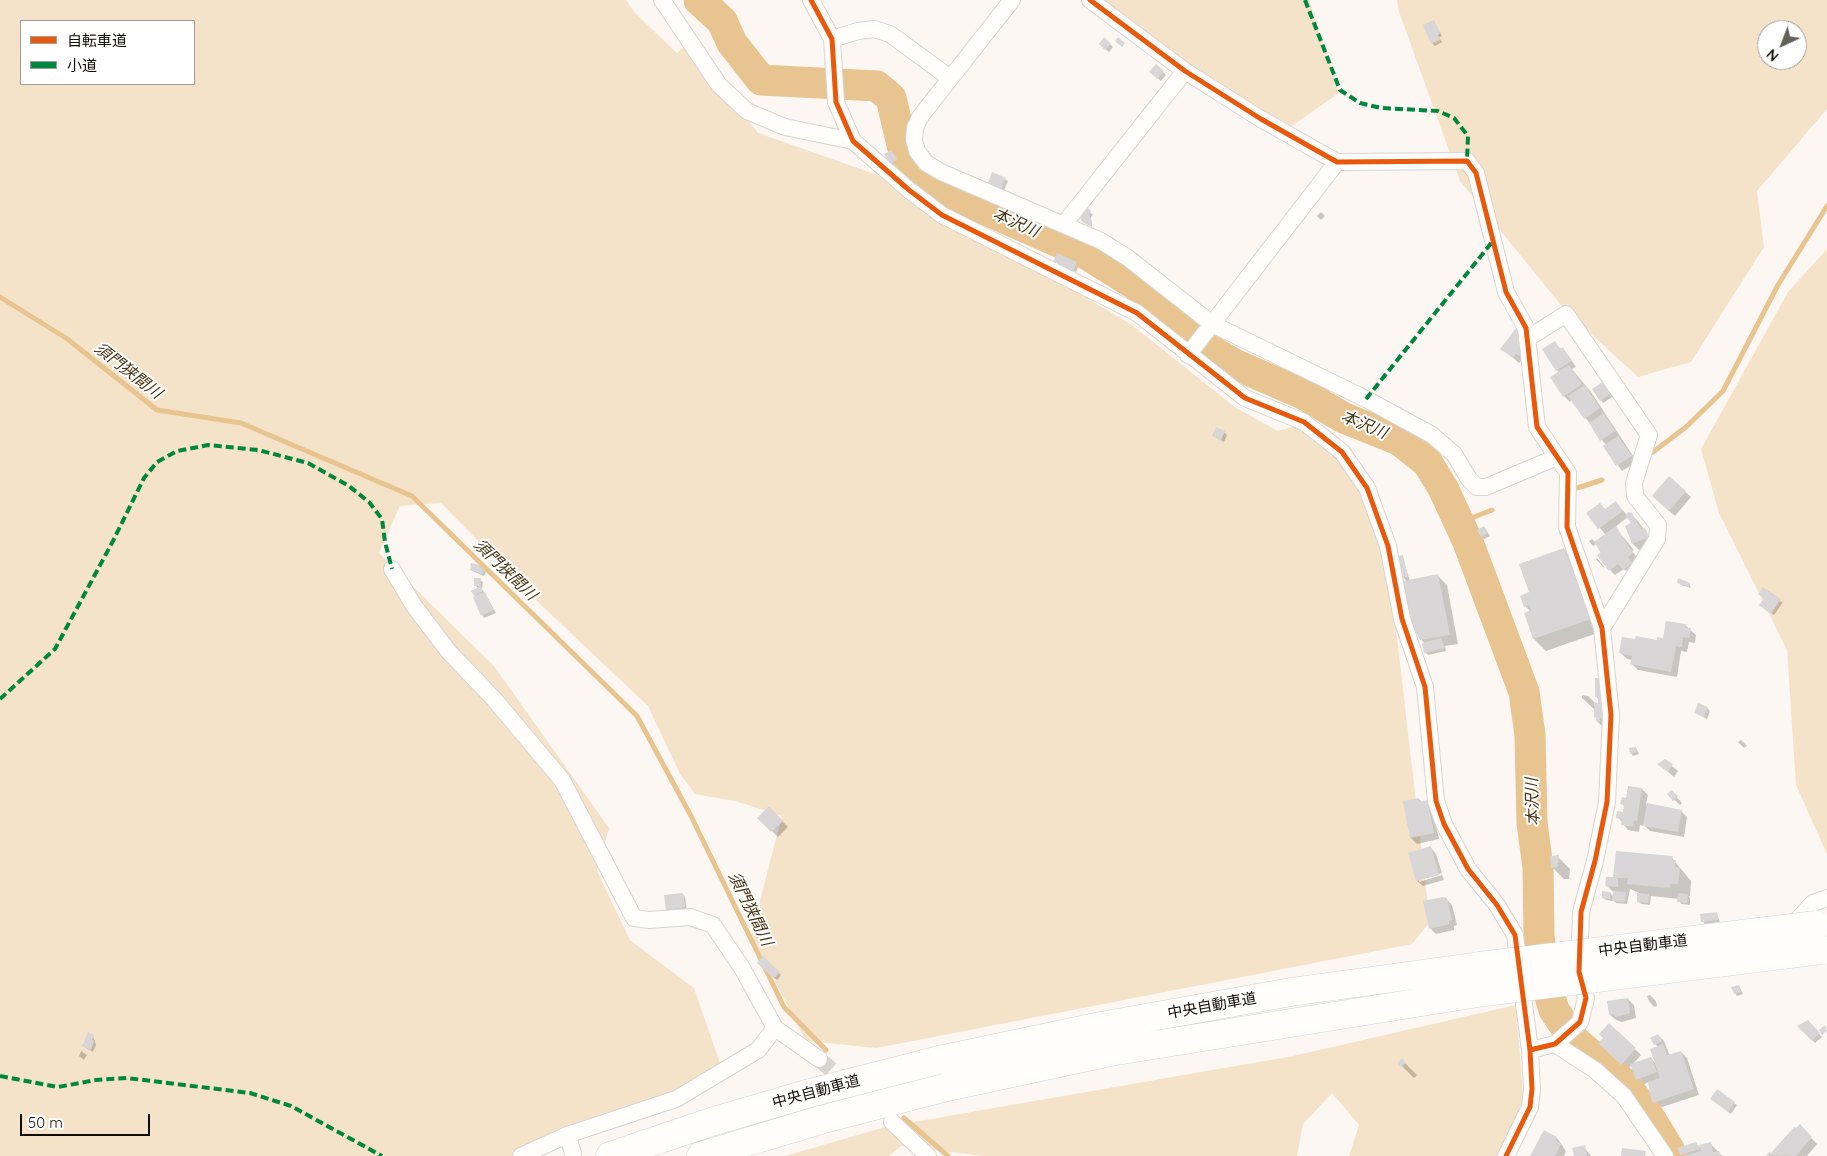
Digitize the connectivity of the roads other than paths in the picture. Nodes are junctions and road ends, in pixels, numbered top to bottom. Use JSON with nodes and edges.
{"nodes":[{"id":1,"x":662,"y":0,"type":"edge"},
{"id":2,"x":811,"y":0,"type":"edge"},
{"id":3,"x":1012,"y":0,"type":"edge"},
{"id":4,"x":1090,"y":0,"type":"edge"},
{"id":5,"x":832,"y":39,"type":"junction"},
{"id":6,"x":1185,"y":71,"type":"junction"},
{"id":7,"x":950,"y":78,"type":"junction"},
{"id":8,"x":853,"y":141,"type":"junction"},
{"id":9,"x":1337,"y":162,"type":"junction"},
{"id":10,"x":1064,"y":224,"type":"junction"},
{"id":11,"x":1212,"y":324,"type":"junction"},
{"id":12,"x":1527,"y":339,"type":"junction"},
{"id":13,"x":1188,"y":354,"type":"junction"},
{"id":14,"x":1557,"y":457,"type":"junction"},
{"id":15,"x":392,"y":569,"type":"dead end"},
{"id":16,"x":1602,"y":628,"type":"junction"},
{"id":17,"x":1827,"y":898,"type":"edge"},
{"id":18,"x":1823,"y":937,"type":"edge"},
{"id":19,"x":1579,"y":972,"type":"junction"},
{"id":20,"x":775,"y":1028,"type":"junction"},
{"id":21,"x":1564,"y":1036,"type":"junction"},
{"id":22,"x":1530,"y":1050,"type":"junction"},
{"id":23,"x":819,"y":1059,"type":"tunnel mouth"},
{"id":24,"x":892,"y":1122,"type":"dead end"},
{"id":25,"x":566,"y":1135,"type":"junction"},
{"id":26,"x":573,"y":1153,"type":"dead end"},
{"id":27,"x":521,"y":1156,"type":"edge"},
{"id":28,"x":610,"y":1156,"type":"edge"},
{"id":29,"x":701,"y":1156,"type":"edge"},
{"id":30,"x":928,"y":1156,"type":"edge"},
{"id":31,"x":1506,"y":1156,"type":"edge"},
{"id":32,"x":1665,"y":1156,"type":"edge"}],
"edges":[{"from":1,"to":8,"type":"street"},
{"from":2,"to":5,"type":"street"},
{"from":3,"to":7,"type":"street"},
{"from":4,"to":6,"type":"street"},
{"from":5,"to":7,"type":"street"},
{"from":5,"to":8,"type":"street"},
{"from":6,"to":9,"type":"street"},
{"from":6,"to":10,"type":"street"},
{"from":7,"to":10,"type":"street"},
{"from":8,"to":13,"type":"street"},
{"from":9,"to":11,"type":"street"},
{"from":9,"to":12,"type":"street"},
{"from":10,"to":11,"type":"street"},
{"from":11,"to":13,"type":"street"},
{"from":11,"to":14,"type":"street"},
{"from":12,"to":14,"type":"street"},
{"from":12,"to":16,"type":"street"},
{"from":13,"to":22,"type":"street"},
{"from":14,"to":16,"type":"street"},
{"from":15,"to":20,"type":"street"},
{"from":16,"to":19,"type":"street"},
{"from":17,"to":19,"type":"street"},
{"from":18,"to":28,"type":"highway","name":"中央自動車道","bridge":true},
{"from":18,"to":29,"type":"highway","name":"中央自動車道","bridge":true},
{"from":19,"to":21,"type":"street"},
{"from":20,"to":23,"type":"street"},
{"from":20,"to":25,"type":"street"},
{"from":21,"to":22,"type":"street"},
{"from":21,"to":32,"type":"street"},
{"from":22,"to":31,"type":"street"},
{"from":24,"to":30,"type":"street"},
{"from":25,"to":26,"type":"street"},
{"from":25,"to":27,"type":"street"}]}
